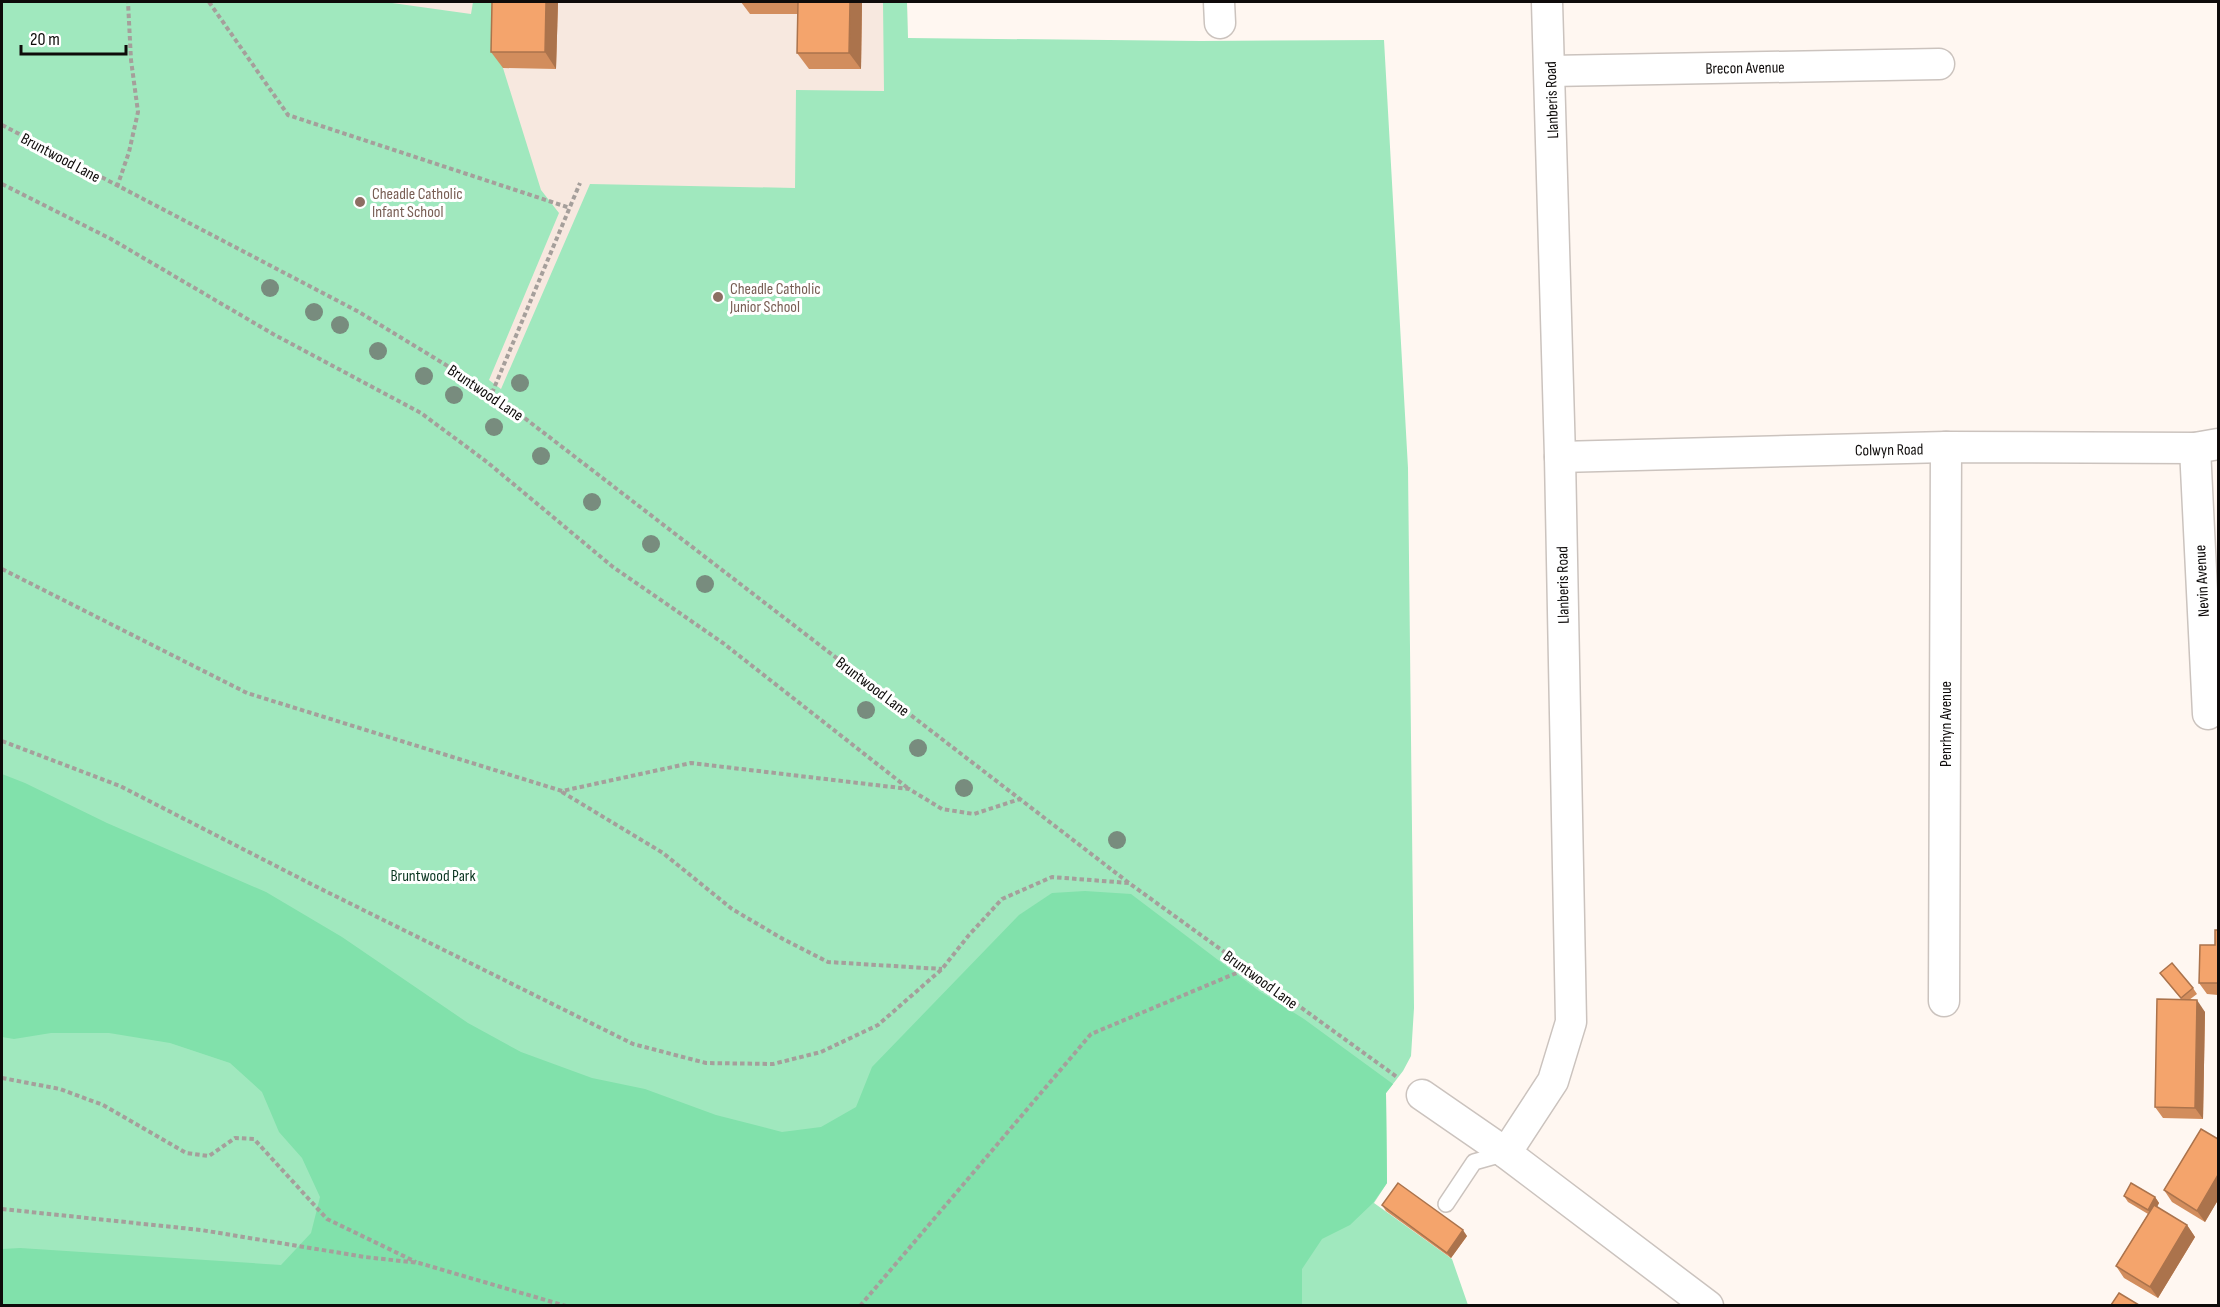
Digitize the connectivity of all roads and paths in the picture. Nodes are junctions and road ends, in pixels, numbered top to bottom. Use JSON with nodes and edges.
{"nodes":[{"id":1,"x":128,"y":2,"type":"edge"},
{"id":2,"x":209,"y":2,"type":"edge"},
{"id":3,"x":1547,"y":2,"type":"edge"},
{"id":4,"x":1939,"y":64,"type":"dead end"},
{"id":5,"x":1550,"y":71,"type":"junction"},
{"id":6,"x":2,"y":125,"type":"edge"},
{"id":7,"x":580,"y":183,"type":"dead end"},
{"id":8,"x":2,"y":184,"type":"edge"},
{"id":9,"x":117,"y":187,"type":"junction"},
{"id":10,"x":570,"y":208,"type":"junction"},
{"id":11,"x":492,"y":393,"type":"junction"},
{"id":12,"x":2207,"y":446,"type":"edge"},
{"id":13,"x":1946,"y":447,"type":"junction"},
{"id":14,"x":1560,"y":457,"type":"junction"},
{"id":15,"x":2,"y":569,"type":"edge"},
{"id":16,"x":2208,"y":714,"type":"dead end"},
{"id":17,"x":2,"y":741,"type":"edge"},
{"id":18,"x":909,"y":789,"type":"junction"},
{"id":19,"x":562,"y":791,"type":"junction"},
{"id":20,"x":1021,"y":799,"type":"junction"},
{"id":21,"x":1130,"y":883,"type":"junction"},
{"id":22,"x":1247,"y":968,"type":"junction"},
{"id":23,"x":942,"y":969,"type":"junction"},
{"id":24,"x":1944,"y":1001,"type":"dead end"},
{"id":25,"x":2,"y":1078,"type":"edge"},
{"id":26,"x":1422,"y":1095,"type":"joint"},
{"id":27,"x":1506,"y":1152,"type":"junction"},
{"id":28,"x":1446,"y":1204,"type":"dead end"},
{"id":29,"x":2,"y":1209,"type":"edge"},
{"id":30,"x":419,"y":1263,"type":"junction"},
{"id":31,"x":566,"y":1305,"type":"edge"},
{"id":32,"x":860,"y":1305,"type":"edge"},
{"id":33,"x":1708,"y":1305,"type":"edge"}],
"edges":[{"from":1,"to":9,"type":"path"},
{"from":2,"to":10,"type":"path"},
{"from":3,"to":5,"type":"street","name":"Llanberis Road"},
{"from":4,"to":5,"type":"street","name":"Brecon Avenue"},
{"from":5,"to":14,"type":"street","name":"Llanberis Road"},
{"from":6,"to":9,"type":"path","name":"Bruntwood Lane"},
{"from":7,"to":10,"type":"path"},
{"from":8,"to":18,"type":"path"},
{"from":9,"to":11,"type":"path","name":"Bruntwood Lane"},
{"from":10,"to":11,"type":"path"},
{"from":11,"to":20,"type":"path","name":"Bruntwood Lane"},
{"from":12,"to":13,"type":"street","name":"Colwyn Road"},
{"from":12,"to":16,"type":"street","name":"Nevin Avenue"},
{"from":13,"to":14,"type":"street","name":"Colwyn Road"},
{"from":13,"to":24,"type":"street","name":"Penrhyn Avenue"},
{"from":14,"to":27,"type":"street","name":"Llanberis Road"},
{"from":15,"to":19,"type":"path"},
{"from":17,"to":23,"type":"path"},
{"from":18,"to":19,"type":"path"},
{"from":18,"to":20,"type":"path"},
{"from":19,"to":23,"type":"path"},
{"from":20,"to":21,"type":"path","name":"Bruntwood Lane"},
{"from":21,"to":22,"type":"path","name":"Bruntwood Lane"},
{"from":21,"to":23,"type":"path"},
{"from":22,"to":26,"type":"path","name":"Bruntwood Lane"},
{"from":22,"to":32,"type":"path"},
{"from":25,"to":30,"type":"path"},
{"from":26,"to":27,"type":"street"},
{"from":27,"to":28,"type":"lane"},
{"from":27,"to":33,"type":"street"},
{"from":29,"to":30,"type":"path"},
{"from":30,"to":31,"type":"path"}]}
